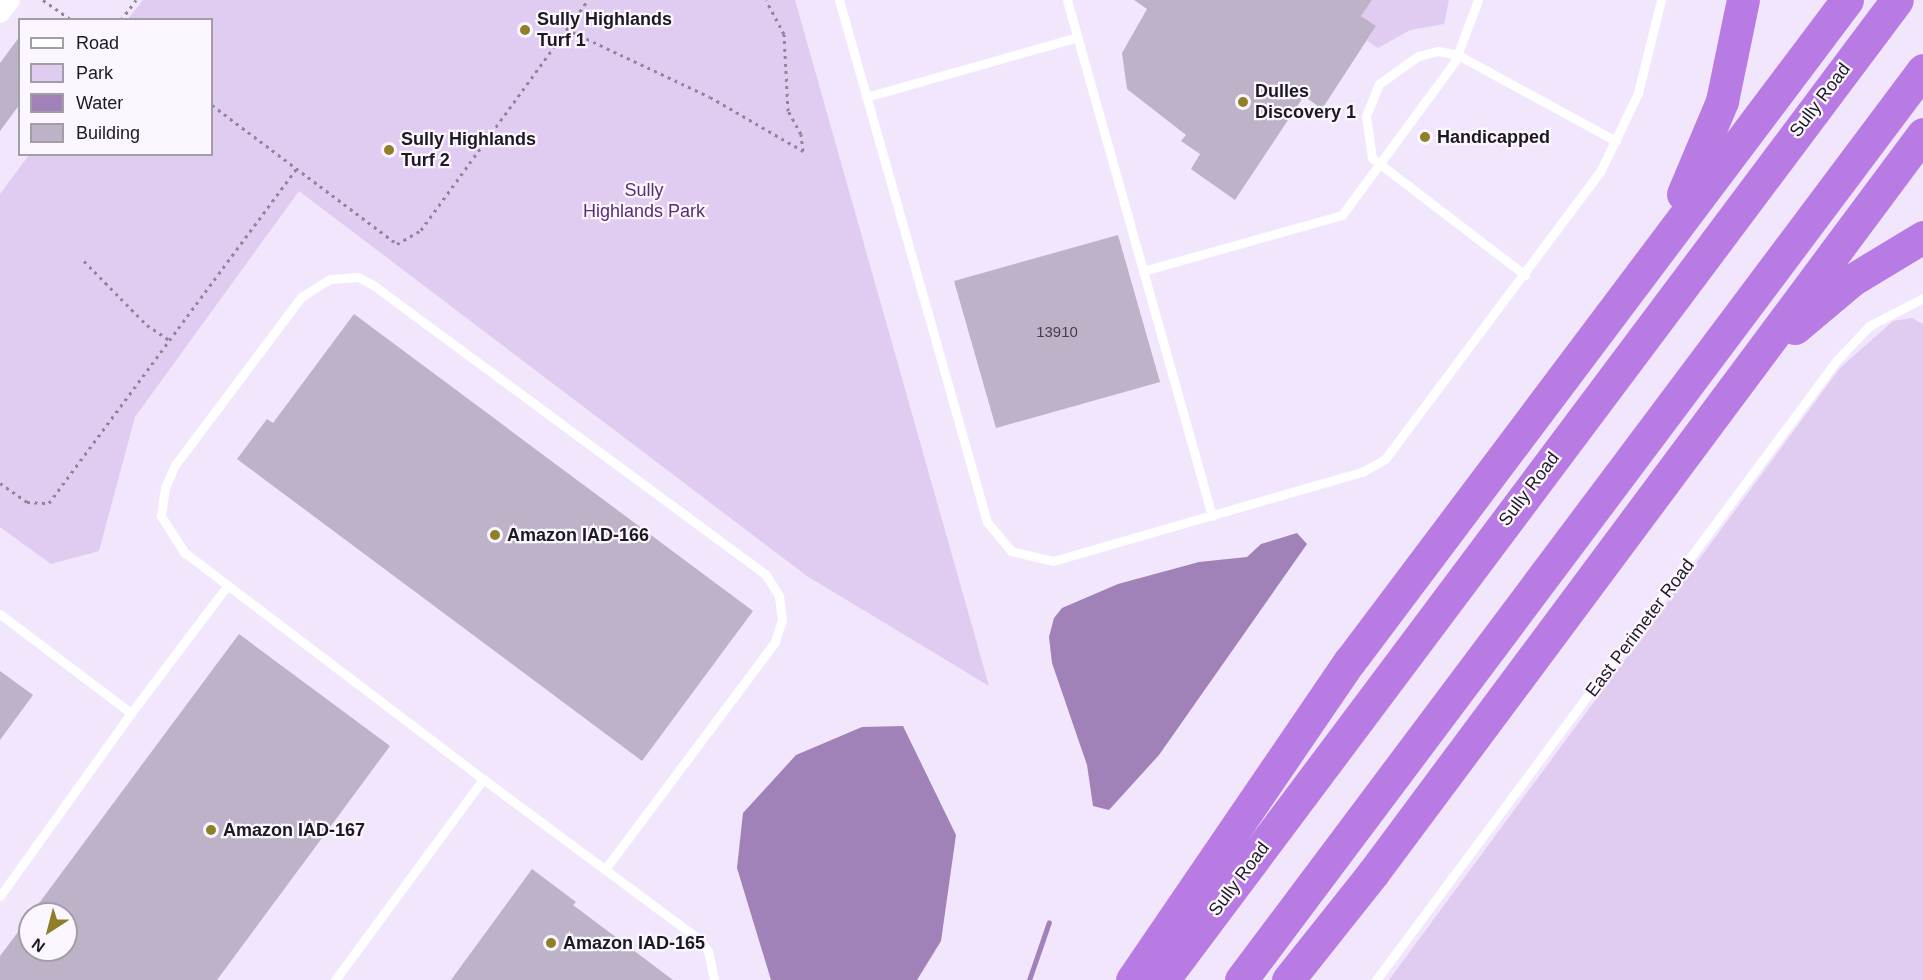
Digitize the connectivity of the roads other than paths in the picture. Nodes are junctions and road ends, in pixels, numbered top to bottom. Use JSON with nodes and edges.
{"nodes":[{"id":1,"x":10,"y":0,"type":"edge"},
{"id":2,"x":839,"y":0,"type":"edge"},
{"id":3,"x":1067,"y":0,"type":"edge"},
{"id":4,"x":1478,"y":0,"type":"edge"},
{"id":5,"x":1661,"y":0,"type":"edge"},
{"id":6,"x":1743,"y":0,"type":"edge"},
{"id":7,"x":1847,"y":0,"type":"edge"},
{"id":8,"x":1898,"y":0,"type":"edge"},
{"id":9,"x":0,"y":14,"type":"edge"},
{"id":10,"x":1078,"y":37,"type":"junction"},
{"id":11,"x":1458,"y":55,"type":"junction"},
{"id":12,"x":1923,"y":70,"type":"edge"},
{"id":13,"x":866,"y":97,"type":"junction"},
{"id":14,"x":1923,"y":134,"type":"edge"},
{"id":15,"x":1616,"y":141,"type":"junction"},
{"id":16,"x":1379,"y":167,"type":"junction"},
{"id":17,"x":1923,"y":237,"type":"edge"},
{"id":18,"x":1143,"y":271,"type":"junction"},
{"id":19,"x":1525,"y":275,"type":"junction"},
{"id":20,"x":1922,"y":300,"type":"edge"},
{"id":21,"x":1582,"y":348,"type":"junction"},
{"id":22,"x":1674,"y":467,"type":"junction"},
{"id":23,"x":1212,"y":516,"type":"junction"},
{"id":24,"x":227,"y":586,"type":"junction"},
{"id":25,"x":0,"y":614,"type":"edge"},
{"id":26,"x":131,"y":713,"type":"junction"},
{"id":27,"x":483,"y":778,"type":"junction"},
{"id":28,"x":605,"y":869,"type":"junction"},
{"id":29,"x":0,"y":896,"type":"edge"},
{"id":30,"x":335,"y":980,"type":"edge"},
{"id":31,"x":714,"y":980,"type":"edge"},
{"id":32,"x":1132,"y":980,"type":"edge"},
{"id":33,"x":1163,"y":980,"type":"edge"},
{"id":34,"x":1241,"y":980,"type":"edge"},
{"id":35,"x":1288,"y":980,"type":"edge"},
{"id":36,"x":1376,"y":980,"type":"edge"}],
"edges":[{"from":1,"to":9,"type":"street"},
{"from":2,"to":13,"type":"lane"},
{"from":3,"to":10,"type":"lane"},
{"from":4,"to":11,"type":"lane"},
{"from":5,"to":15,"type":"lane"},
{"from":6,"to":21,"type":"highway"},
{"from":7,"to":21,"type":"highway"},
{"from":8,"to":33,"type":"highway","name":"Sully Road"},
{"from":10,"to":13,"type":"lane"},
{"from":10,"to":18,"type":"lane"},
{"from":11,"to":15,"type":"lane"},
{"from":11,"to":16,"type":"lane"},
{"from":11,"to":16,"type":"lane"},
{"from":12,"to":34,"type":"highway"},
{"from":13,"to":23,"type":"lane"},
{"from":14,"to":22,"type":"highway"},
{"from":15,"to":19,"type":"lane"},
{"from":16,"to":18,"type":"lane"},
{"from":16,"to":19,"type":"lane"},
{"from":17,"to":22,"type":"highway"},
{"from":18,"to":23,"type":"lane"},
{"from":19,"to":23,"type":"lane"},
{"from":20,"to":36,"type":"lane","name":"East Perimeter Road"},
{"from":21,"to":32,"type":"highway"},
{"from":22,"to":35,"type":"highway"},
{"from":24,"to":26,"type":"lane"},
{"from":24,"to":27,"type":"lane"},
{"from":24,"to":28,"type":"lane"},
{"from":25,"to":26,"type":"lane"},
{"from":26,"to":29,"type":"lane"},
{"from":27,"to":28,"type":"lane"},
{"from":27,"to":30,"type":"lane"},
{"from":28,"to":31,"type":"lane"}]}
